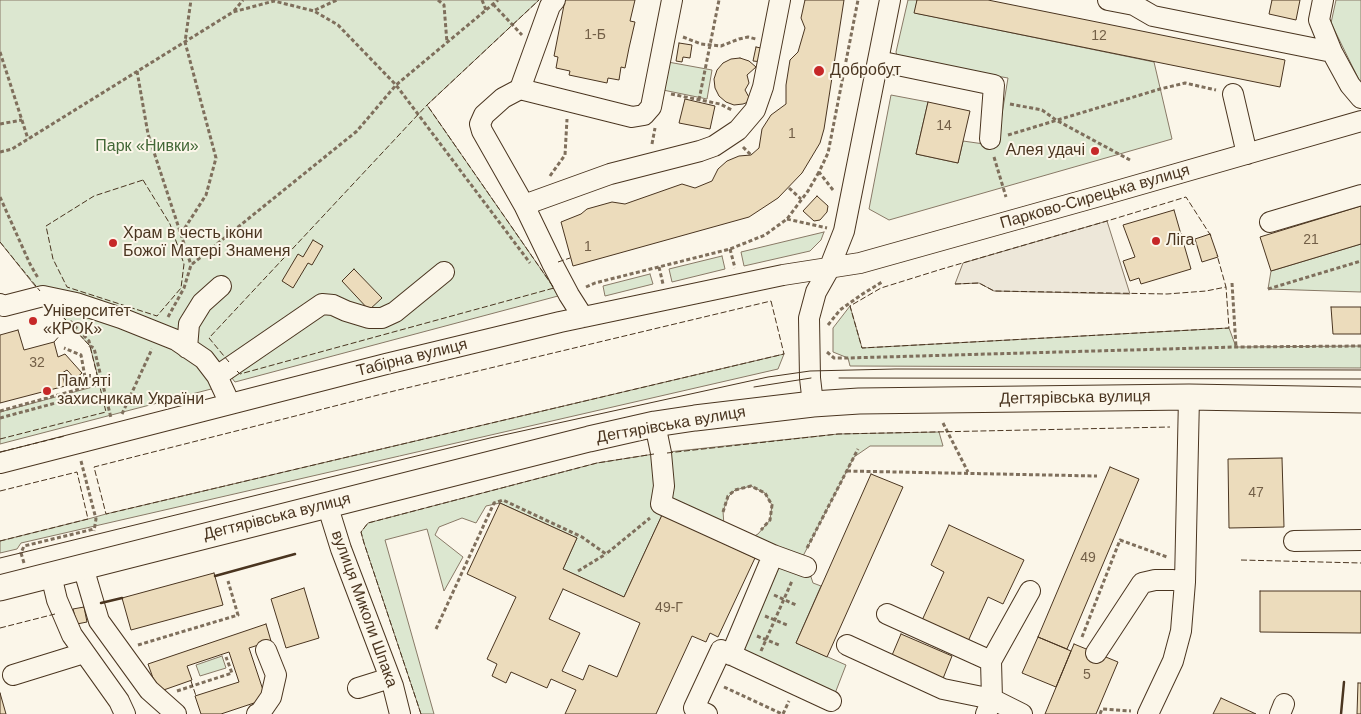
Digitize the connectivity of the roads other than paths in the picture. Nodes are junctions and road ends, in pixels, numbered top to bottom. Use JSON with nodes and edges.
{"nodes":[{"id":1,"x":555,"y":0,"type":"edge"},
{"id":2,"x":672,"y":0,"type":"edge"},
{"id":3,"x":780,"y":0,"type":"edge"},
{"id":4,"x":890,"y":0,"type":"edge"},
{"id":5,"x":1323,"y":0,"type":"edge"},
{"id":6,"x":1119,"y":1,"type":"edge"},
{"id":7,"x":1332,"y":52,"type":"junction"},
{"id":8,"x":878,"y":61,"type":"junction"},
{"id":9,"x":520,"y":89,"type":"junction"},
{"id":10,"x":1234,"y":94,"type":"road end"},
{"id":11,"x":1361,"y":98,"type":"edge"},
{"id":12,"x":1361,"y":121,"type":"edge"},
{"id":13,"x":990,"y":139,"type":"road end"},
{"id":14,"x":1247,"y":154,"type":"junction"},
{"id":15,"x":1361,"y":195,"type":"edge"},
{"id":16,"x":524,"y":205,"type":"junction"},
{"id":17,"x":1270,"y":222,"type":"dead end"},
{"id":18,"x":829,"y":268,"type":"junction"},
{"id":19,"x":444,"y":272,"type":"dead end"},
{"id":20,"x":221,"y":286,"type":"dead end"},
{"id":21,"x":0,"y":304,"type":"edge"},
{"id":22,"x":583,"y":317,"type":"junction"},
{"id":23,"x":187,"y":348,"type":"junction"},
{"id":24,"x":217,"y":376,"type":"junction"},
{"id":25,"x":1189,"y":397,"type":"junction"},
{"id":26,"x":1361,"y":400,"type":"edge"},
{"id":27,"x":230,"y":404,"type":"junction"},
{"id":28,"x":813,"y":404,"type":"junction"},
{"id":29,"x":655,"y":424,"type":"junction"},
{"id":30,"x":0,"y":463,"type":"edge"},
{"id":31,"x":327,"y":504,"type":"junction"},
{"id":32,"x":1361,"y":540,"type":"edge"},
{"id":33,"x":1294,"y":541,"type":"dead end"},
{"id":34,"x":773,"y":555,"type":"junction"},
{"id":35,"x":802,"y":566,"type":"road end"},
{"id":36,"x":83,"y":567,"type":"junction"},
{"id":37,"x":51,"y":575,"type":"junction"},
{"id":38,"x":1185,"y":582,"type":"junction"},
{"id":39,"x":0,"y":588,"type":"edge"},
{"id":40,"x":1030,"y":591,"type":"dead end"},
{"id":41,"x":887,"y":614,"type":"dead end"},
{"id":42,"x":847,"y":645,"type":"dead end"},
{"id":43,"x":1088,"y":648,"type":"road end"},
{"id":44,"x":266,"y":650,"type":"dead end"},
{"id":45,"x":84,"y":653,"type":"junction"},
{"id":46,"x":731,"y":655,"type":"junction"},
{"id":47,"x":991,"y":661,"type":"junction"},
{"id":48,"x":13,"y":675,"type":"dead end"},
{"id":49,"x":390,"y":678,"type":"junction"},
{"id":50,"x":358,"y":688,"type":"dead end"},
{"id":51,"x":831,"y":701,"type":"dead end"},
{"id":52,"x":989,"y":707,"type":"edge"},
{"id":53,"x":1142,"y":713,"type":"edge"},
{"id":54,"x":125,"y":714,"type":"edge"},
{"id":55,"x":176,"y":714,"type":"edge"},
{"id":56,"x":258,"y":714,"type":"edge"},
{"id":57,"x":400,"y":714,"type":"edge"},
{"id":58,"x":707,"y":714,"type":"edge"},
{"id":59,"x":1022,"y":714,"type":"edge"}],
"edges":[{"from":1,"to":9,"type":"street"},
{"from":2,"to":9,"type":"street"},
{"from":3,"to":16,"type":"street"},
{"from":4,"to":8,"type":"street"},
{"from":5,"to":7,"type":"street"},
{"from":6,"to":7,"type":"street"},
{"from":7,"to":11,"type":"street"},
{"from":8,"to":13,"type":"street"},
{"from":8,"to":18,"type":"street"},
{"from":9,"to":16,"type":"street"},
{"from":10,"to":14,"type":"street"},
{"from":12,"to":14,"type":"street","name":"Парково-Сирецька вулиця"},
{"from":14,"to":18,"type":"street","name":"Парково-Сирецька вулиця"},
{"from":15,"to":17,"type":"street"},
{"from":16,"to":22,"type":"street"},
{"from":18,"to":22,"type":"street","name":"Табірна вулиця"},
{"from":18,"to":28,"type":"street"},
{"from":19,"to":24,"type":"street"},
{"from":20,"to":23,"type":"street"},
{"from":21,"to":23,"type":"street"},
{"from":22,"to":27,"type":"street","name":"Табірна вулиця"},
{"from":23,"to":24,"type":"street"},
{"from":24,"to":27,"type":"street"},
{"from":25,"to":26,"type":"main road","name":"Дегтярівська вулиця"},
{"from":25,"to":28,"type":"main road","name":"Дегтярівська вулиця"},
{"from":25,"to":38,"type":"street"},
{"from":27,"to":30,"type":"street","name":"Табірна вулиця"},
{"from":28,"to":29,"type":"main road","name":"Дегтярівська вулиця"},
{"from":29,"to":31,"type":"main road","name":"Дегтярівська вулиця"},
{"from":29,"to":34,"type":"street"},
{"from":31,"to":36,"type":"main road","name":"Дегтярівська вулиця"},
{"from":31,"to":49,"type":"street","name":"вулиця Миколи Шпака"},
{"from":32,"to":33,"type":"street"},
{"from":34,"to":35,"type":"street"},
{"from":34,"to":46,"type":"street"},
{"from":36,"to":37,"type":"main road","name":"Дегтярівська вулиця"},
{"from":36,"to":55,"type":"street"},
{"from":37,"to":39,"type":"main road","name":"Дегтярівська вулиця"},
{"from":37,"to":45,"type":"street"},
{"from":38,"to":43,"type":"street"},
{"from":38,"to":53,"type":"street"},
{"from":40,"to":47,"type":"street"},
{"from":41,"to":47,"type":"street"},
{"from":42,"to":52,"type":"street"},
{"from":44,"to":56,"type":"street"},
{"from":45,"to":48,"type":"street"},
{"from":45,"to":54,"type":"street"},
{"from":46,"to":51,"type":"street"},
{"from":46,"to":58,"type":"street"},
{"from":47,"to":52,"type":"street"},
{"from":49,"to":50,"type":"street"},
{"from":49,"to":57,"type":"street","name":"вулиця Миколи Шпака"},
{"from":52,"to":59,"type":"street"}]}
